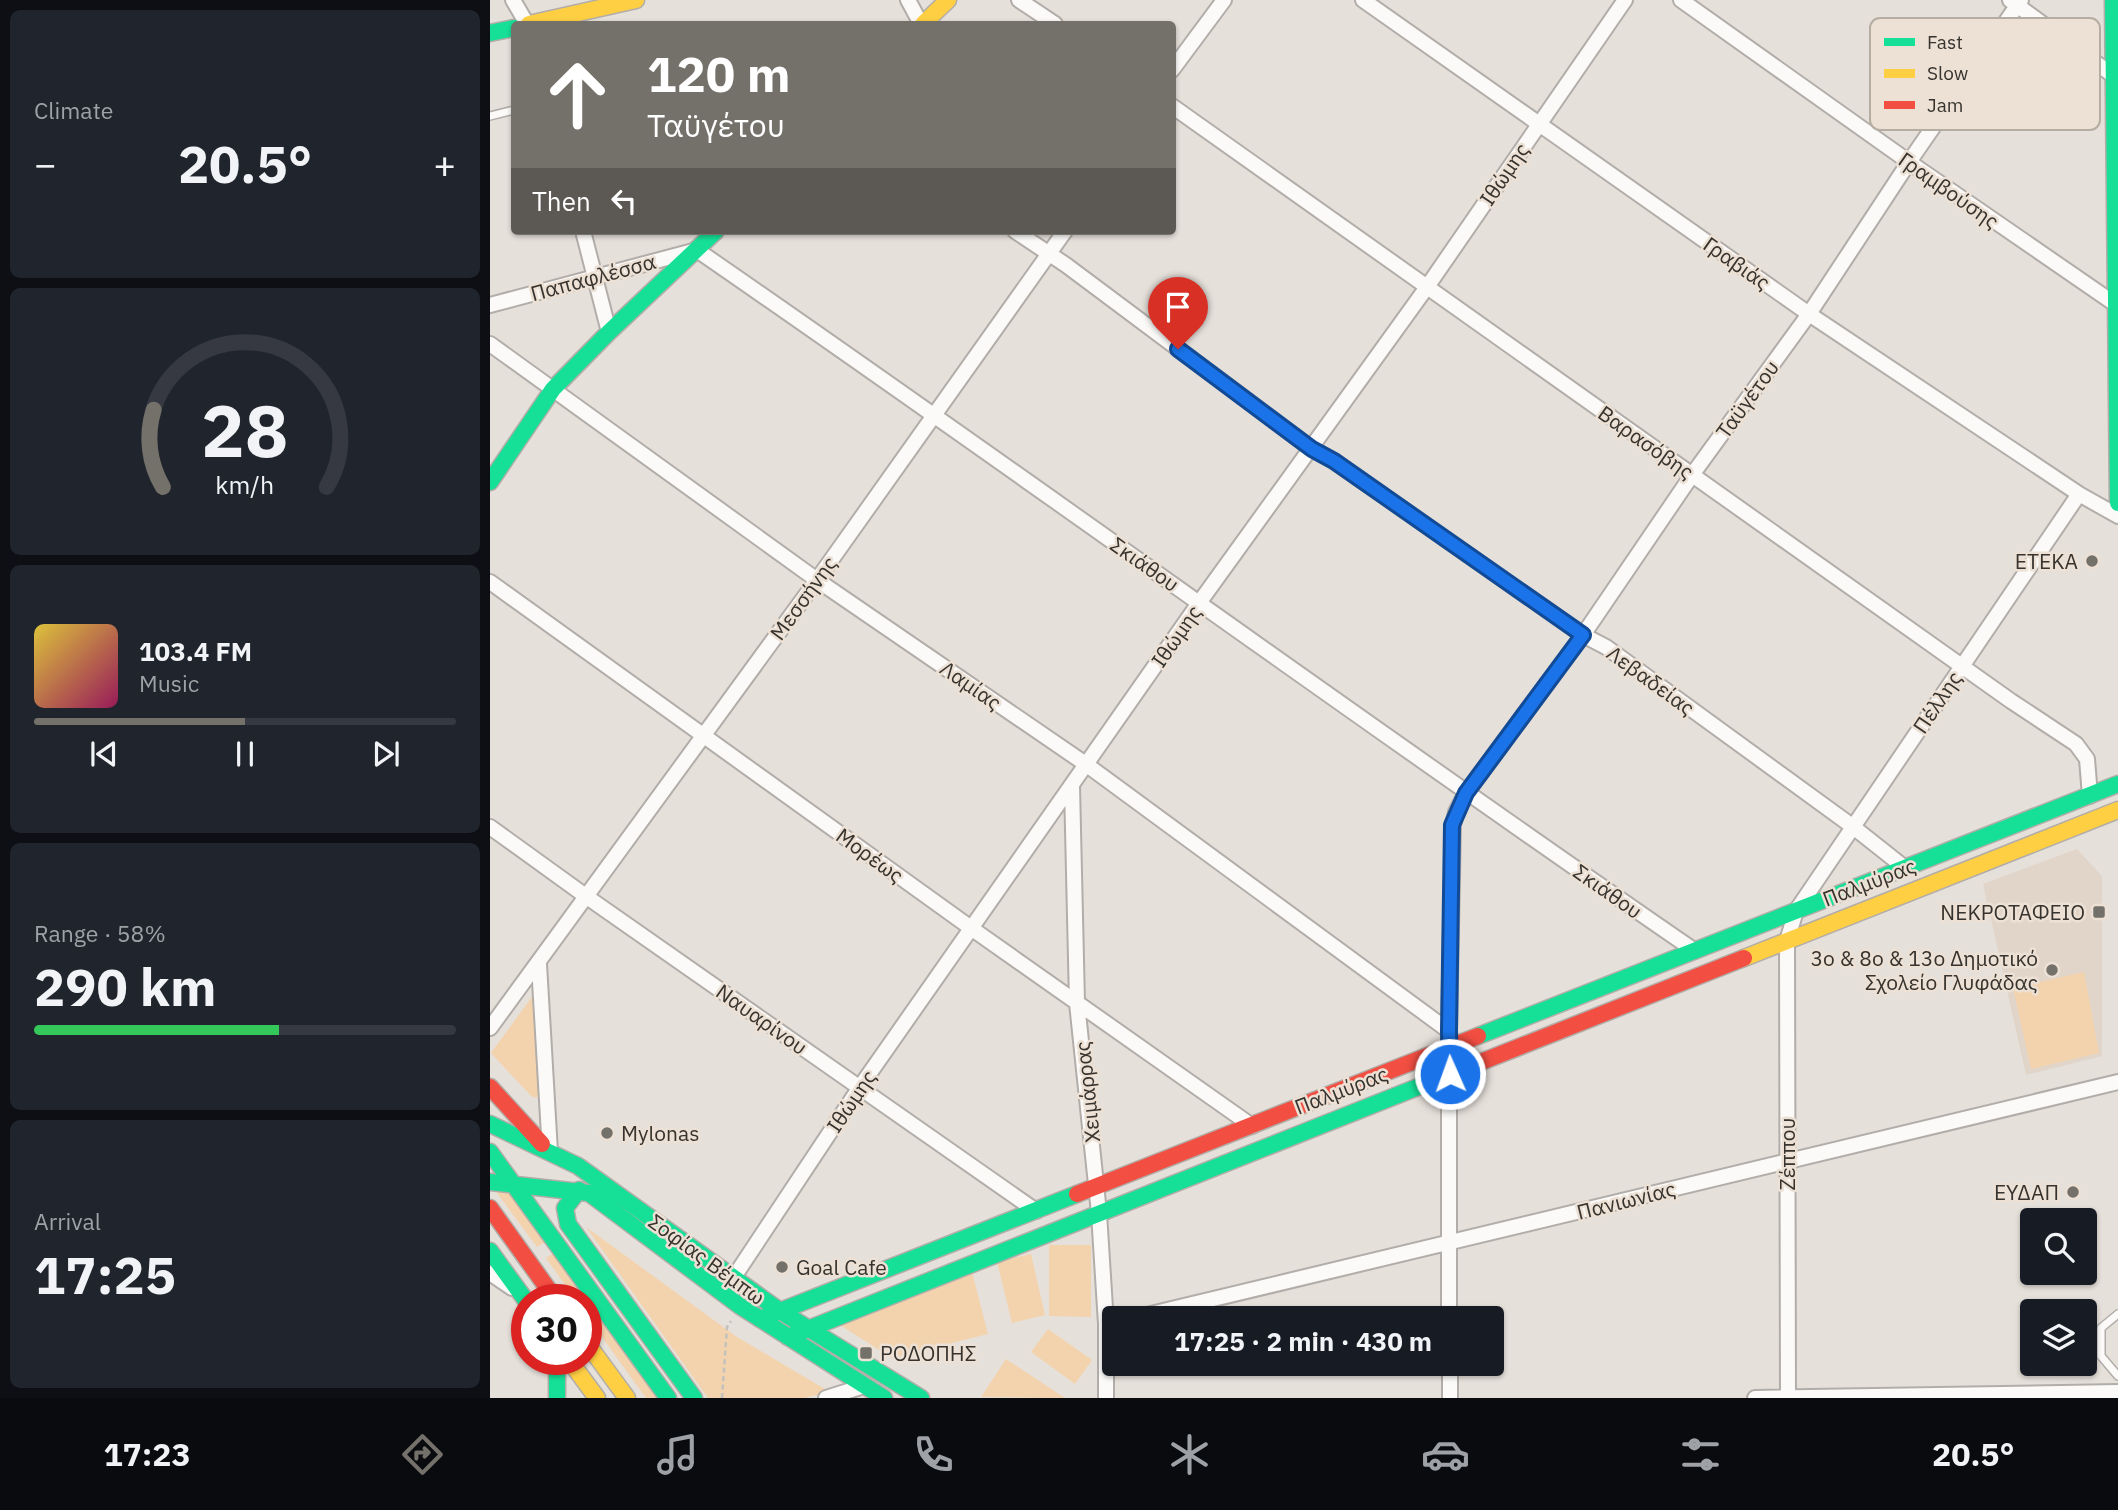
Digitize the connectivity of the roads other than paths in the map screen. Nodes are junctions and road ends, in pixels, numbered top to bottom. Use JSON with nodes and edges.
{"nodes":[{"id":1,"x":513,"y":0,"type":"edge"},
{"id":2,"x":636,"y":0,"type":"edge"},
{"id":3,"x":908,"y":0,"type":"edge"},
{"id":4,"x":948,"y":0,"type":"edge"},
{"id":5,"x":1019,"y":0,"type":"edge"},
{"id":6,"x":1224,"y":0,"type":"edge"},
{"id":7,"x":1363,"y":0,"type":"edge"},
{"id":8,"x":1625,"y":0,"type":"edge"},
{"id":9,"x":1681,"y":0,"type":"edge"},
{"id":10,"x":2113,"y":0,"type":"edge"},
{"id":11,"x":2016,"y":2,"type":"edge"},
{"id":12,"x":2005,"y":18,"type":"edge"},
{"id":13,"x":2037,"y":18,"type":"edge"},
{"id":14,"x":526,"y":21,"type":"edge"},
{"id":15,"x":542,"y":21,"type":"edge"},
{"id":16,"x":920,"y":21,"type":"edge"},
{"id":17,"x":925,"y":21,"type":"edge"},
{"id":18,"x":1050,"y":21,"type":"edge"},
{"id":19,"x":511,"y":29,"type":"edge"},
{"id":20,"x":490,"y":33,"type":"edge"},
{"id":21,"x":1176,"y":65,"type":"edge"},
{"id":22,"x":2100,"y":66,"type":"edge"},
{"id":23,"x":2116,"y":78,"type":"edge"},
{"id":24,"x":1176,"y":109,"type":"edge"},
{"id":25,"x":511,"y":111,"type":"edge"},
{"id":26,"x":490,"y":116,"type":"edge"},
{"id":27,"x":1539,"y":123,"type":"junction"},
{"id":28,"x":1930,"y":130,"type":"edge"},
{"id":29,"x":1909,"y":162,"type":"junction"},
{"id":30,"x":584,"y":235,"type":"edge"},
{"id":31,"x":712,"y":235,"type":"edge"},
{"id":32,"x":1022,"y":235,"type":"edge"},
{"id":33,"x":1062,"y":235,"type":"edge"},
{"id":34,"x":697,"y":250,"type":"junction"},
{"id":35,"x":1049,"y":255,"type":"junction"},
{"id":36,"x":594,"y":276,"type":"junction"},
{"id":37,"x":1427,"y":288,"type":"junction"},
{"id":38,"x":490,"y":305,"type":"edge"},
{"id":39,"x":2117,"y":305,"type":"edge"},
{"id":40,"x":1809,"y":314,"type":"junction"},
{"id":41,"x":609,"y":332,"type":"junction"},
{"id":42,"x":490,"y":344,"type":"edge"},
{"id":43,"x":553,"y":389,"type":"junction"},
{"id":44,"x":935,"y":414,"type":"junction"},
{"id":45,"x":2118,"y":436,"type":"edge"},
{"id":46,"x":1312,"y":449,"type":"junction"},
{"id":47,"x":1692,"y":475,"type":"junction"},
{"id":48,"x":490,"y":482,"type":"edge"},
{"id":49,"x":2079,"y":494,"type":"junction"},
{"id":50,"x":2118,"y":503,"type":"edge"},
{"id":51,"x":2118,"y":516,"type":"edge"},
{"id":52,"x":817,"y":580,"type":"junction"},
{"id":53,"x":490,"y":582,"type":"edge"},
{"id":54,"x":1199,"y":603,"type":"junction"},
{"id":55,"x":1583,"y":635,"type":"junction"},
{"id":56,"x":1962,"y":666,"type":"junction"},
{"id":57,"x":704,"y":734,"type":"junction"},
{"id":58,"x":1087,"y":765,"type":"junction"},
{"id":59,"x":2118,"y":784,"type":"edge"},
{"id":60,"x":1072,"y":786,"type":"junction"},
{"id":61,"x":1466,"y":793,"type":"junction"},
{"id":62,"x":2090,"y":796,"type":"junction"},
{"id":63,"x":2118,"y":810,"type":"edge"},
{"id":64,"x":1852,"y":826,"type":"junction"},
{"id":65,"x":490,"y":827,"type":"edge"},
{"id":66,"x":1905,"y":868,"type":"junction"},
{"id":67,"x":587,"y":897,"type":"junction"},
{"id":68,"x":1796,"y":911,"type":"junction"},
{"id":69,"x":971,"y":928,"type":"junction"},
{"id":70,"x":1787,"y":941,"type":"junction"},
{"id":71,"x":1695,"y":951,"type":"junction"},
{"id":72,"x":539,"y":964,"type":"junction"},
{"id":73,"x":1077,"y":1003,"type":"junction"},
{"id":74,"x":490,"y":1028,"type":"edge"},
{"id":75,"x":1449,"y":1039,"type":"junction"},
{"id":76,"x":1450,"y":1074,"type":"junction"},
{"id":77,"x":2118,"y":1082,"type":"edge"},
{"id":78,"x":490,"y":1087,"type":"edge"},
{"id":79,"x":860,"y":1087,"type":"junction"},
{"id":80,"x":490,"y":1124,"type":"edge"},
{"id":81,"x":1252,"y":1126,"type":"junction"},
{"id":82,"x":490,"y":1152,"type":"edge"},
{"id":83,"x":550,"y":1152,"type":"junction"},
{"id":84,"x":1787,"y":1161,"type":"junction"},
{"id":85,"x":490,"y":1182,"type":"edge"},
{"id":86,"x":515,"y":1185,"type":"junction"},
{"id":87,"x":1097,"y":1186,"type":"junction"},
{"id":88,"x":579,"y":1190,"type":"junction"},
{"id":89,"x":490,"y":1208,"type":"edge"},
{"id":90,"x":1035,"y":1211,"type":"junction"},
{"id":91,"x":1099,"y":1213,"type":"junction"},
{"id":92,"x":1449,"y":1242,"type":"junction"},
{"id":93,"x":490,"y":1251,"type":"edge"},
{"id":94,"x":490,"y":1273,"type":"edge"},
{"id":95,"x":734,"y":1277,"type":"junction"},
{"id":96,"x":514,"y":1284,"type":"edge"},
{"id":97,"x":545,"y":1284,"type":"edge"},
{"id":98,"x":511,"y":1289,"type":"edge"},
{"id":99,"x":1109,"y":1306,"type":"edge"},
{"id":100,"x":1184,"y":1306,"type":"edge"},
{"id":101,"x":1449,"y":1306,"type":"edge"},
{"id":102,"x":780,"y":1311,"type":"junction"},
{"id":103,"x":2118,"y":1314,"type":"edge"},
{"id":104,"x":760,"y":1319,"type":"junction"},
{"id":105,"x":808,"y":1328,"type":"junction"},
{"id":106,"x":788,"y":1337,"type":"junction"},
{"id":107,"x":602,"y":1364,"type":"edge"},
{"id":108,"x":557,"y":1375,"type":"edge"},
{"id":109,"x":580,"y":1375,"type":"edge"},
{"id":110,"x":1107,"y":1376,"type":"edge"},
{"id":111,"x":1450,"y":1376,"type":"edge"},
{"id":112,"x":2118,"y":1376,"type":"edge"},
{"id":113,"x":864,"y":1386,"type":"junction"},
{"id":114,"x":592,"y":1392,"type":"edge"},
{"id":115,"x":2118,"y":1392,"type":"edge"},
{"id":116,"x":557,"y":1397,"type":"edge"},
{"id":117,"x":627,"y":1398,"type":"edge"},
{"id":118,"x":668,"y":1398,"type":"edge"},
{"id":119,"x":694,"y":1398,"type":"edge"},
{"id":120,"x":826,"y":1398,"type":"edge"},
{"id":121,"x":884,"y":1398,"type":"edge"},
{"id":122,"x":921,"y":1398,"type":"edge"},
{"id":123,"x":1106,"y":1398,"type":"edge"},
{"id":124,"x":1450,"y":1398,"type":"edge"},
{"id":125,"x":1755,"y":1398,"type":"edge"},
{"id":126,"x":1788,"y":1398,"type":"edge"}],
"edges":[{"from":1,"to":14,"type":"street"},
{"from":2,"to":15,"type":"main road"},
{"from":3,"to":16,"type":"street"},
{"from":4,"to":17,"type":"main road"},
{"from":5,"to":18,"type":"street"},
{"from":6,"to":21,"type":"street"},
{"from":7,"to":27,"type":"street","name":"Γραβιάς"},
{"from":8,"to":27,"type":"street","name":"Ιθώμης"},
{"from":9,"to":29,"type":"street","name":"Γραμβούσης"},
{"from":10,"to":23,"type":"main road"},
{"from":11,"to":12,"type":"street","name":"Ταϋγέτου"},
{"from":11,"to":13,"type":"street"},
{"from":19,"to":20,"type":"main road"},
{"from":22,"to":23,"type":"street"},
{"from":23,"to":39,"type":"main road"},
{"from":24,"to":37,"type":"street","name":"Βαρασόβης"},
{"from":25,"to":26,"type":"lane"},
{"from":27,"to":37,"type":"street","name":"Ιθώμης"},
{"from":27,"to":40,"type":"street","name":"Γραβιάς"},
{"from":28,"to":29,"type":"street","name":"Ταϋγέτου"},
{"from":29,"to":39,"type":"street","name":"Γραμβούσης"},
{"from":29,"to":40,"type":"street","name":"Ταϋγέτου"},
{"from":30,"to":36,"type":"street"},
{"from":31,"to":34,"type":"main road"},
{"from":32,"to":35,"type":"street","name":"Λεβαδείας"},
{"from":33,"to":35,"type":"street","name":"Μεσσήνης"},
{"from":34,"to":36,"type":"street","name":"Παπαφλέσσα"},
{"from":34,"to":41,"type":"main road"},
{"from":34,"to":44,"type":"street","name":"Σκιάθου"},
{"from":35,"to":44,"type":"street","name":"Μεσσήνης"},
{"from":35,"to":46,"type":"street","name":"Λεβαδείας"},
{"from":36,"to":38,"type":"street","name":"Παπαφλέσσα"},
{"from":36,"to":41,"type":"street"},
{"from":37,"to":46,"type":"street","name":"Ιθώμης"},
{"from":37,"to":47,"type":"street","name":"Βαρασόβης"},
{"from":39,"to":45,"type":"main road"},
{"from":40,"to":47,"type":"street","name":"Ταϋγέτου"},
{"from":40,"to":49,"type":"street","name":"Γραβιάς"},
{"from":41,"to":43,"type":"main road"},
{"from":42,"to":43,"type":"street","name":"Λαμίας"},
{"from":43,"to":48,"type":"main road"},
{"from":43,"to":52,"type":"street","name":"Λαμίας"},
{"from":44,"to":52,"type":"street","name":"Μεσσήνης"},
{"from":44,"to":54,"type":"street","name":"Σκιάθου"},
{"from":45,"to":50,"type":"main road"},
{"from":46,"to":54,"type":"street","name":"Ιθώμης"},
{"from":46,"to":55,"type":"street","name":"Λεβαδείας"},
{"from":47,"to":55,"type":"street","name":"Ταϋγέτου"},
{"from":47,"to":56,"type":"street","name":"Βαρασόβης"},
{"from":49,"to":51,"type":"street","name":"Γραβιάς"},
{"from":49,"to":56,"type":"street","name":"Πέλλης"},
{"from":52,"to":57,"type":"street","name":"Μεσσήνης"},
{"from":52,"to":58,"type":"street","name":"Λαμίας"},
{"from":53,"to":57,"type":"street","name":"Μορέως"},
{"from":54,"to":58,"type":"street","name":"Ιθώμης"},
{"from":54,"to":61,"type":"street","name":"Σκιάθου"},
{"from":55,"to":61,"type":"street","name":"Ταϋγέτου"},
{"from":55,"to":64,"type":"street","name":"Λεβαδείας"},
{"from":56,"to":62,"type":"street","name":"Βαρασόβης"},
{"from":56,"to":64,"type":"street","name":"Πέλλης"},
{"from":57,"to":67,"type":"street","name":"Μεσσήνης"},
{"from":57,"to":69,"type":"street","name":"Μορέως"},
{"from":58,"to":60,"type":"street","name":"Ιθώμης"},
{"from":58,"to":75,"type":"street","name":"Λαμίας"},
{"from":59,"to":62,"type":"main road","name":"Παλμύρας"},
{"from":60,"to":69,"type":"street","name":"Ιθώμης"},
{"from":60,"to":73,"type":"street","name":"Χειμάρρας"},
{"from":61,"to":71,"type":"street","name":"Σκιάθου"},
{"from":61,"to":75,"type":"street","name":"Ταϋγέτου"},
{"from":62,"to":66,"type":"main road","name":"Παλμύρας"},
{"from":63,"to":70,"type":"main road","name":"Παλμύρας"},
{"from":64,"to":66,"type":"street","name":"Λεβαδείας"},
{"from":64,"to":68,"type":"street","name":"Πέλλης"},
{"from":65,"to":67,"type":"street","name":"Ναυαρίνου"},
{"from":66,"to":68,"type":"main road","name":"Παλμύρας"},
{"from":67,"to":72,"type":"street","name":"Μεσσήνης"},
{"from":67,"to":79,"type":"street","name":"Ναυαρίνου"},
{"from":68,"to":70,"type":"street","name":"Ζέππου"},
{"from":68,"to":71,"type":"main road","name":"Παλμύρας"},
{"from":69,"to":73,"type":"street","name":"Μορέως"},
{"from":69,"to":79,"type":"street","name":"Ιθώμης"},
{"from":70,"to":76,"type":"main road","name":"Παλμύρας"},
{"from":70,"to":84,"type":"street","name":"Ζέππου"},
{"from":71,"to":75,"type":"main road","name":"Παλμύρας"},
{"from":72,"to":74,"type":"street","name":"Μεσσήνης"},
{"from":72,"to":83,"type":"street"},
{"from":73,"to":81,"type":"street","name":"Μορέως"},
{"from":73,"to":87,"type":"street","name":"Χειμάρρας"},
{"from":75,"to":76,"type":"street","name":"Ταϋγέτου"},
{"from":75,"to":81,"type":"main road","name":"Παλμύρας"},
{"from":76,"to":91,"type":"main road","name":"Παλμύρας"},
{"from":76,"to":92,"type":"street","name":"Ταϋγέτου"},
{"from":77,"to":84,"type":"street","name":"Πανιωνίας"},
{"from":78,"to":83,"type":"main road"},
{"from":79,"to":90,"type":"street","name":"Ναυαρίνου"},
{"from":79,"to":95,"type":"street","name":"Ιθώμης"},
{"from":80,"to":83,"type":"main road","name":"Σοφίας Βέμπω"},
{"from":81,"to":87,"type":"main road","name":"Παλμύρας"},
{"from":82,"to":86,"type":"main road"},
{"from":83,"to":95,"type":"main road","name":"Σοφίας Βέμπω"},
{"from":84,"to":92,"type":"street","name":"Πανιωνίας"},
{"from":84,"to":126,"type":"street","name":"Ζέππου"},
{"from":85,"to":86,"type":"main road","name":"Σοφίας Βέμπω"},
{"from":86,"to":88,"type":"main road","name":"Σοφίας Βέμπω"},
{"from":86,"to":118,"type":"main road"},
{"from":87,"to":90,"type":"main road","name":"Παλμύρας"},
{"from":87,"to":91,"type":"street","name":"Χειμάρρας"},
{"from":88,"to":104,"type":"main road","name":"Σοφίας Βέμπω"},
{"from":88,"to":119,"type":"main road"},
{"from":89,"to":97,"type":"main road"},
{"from":90,"to":102,"type":"main road","name":"Παλμύρας"},
{"from":91,"to":99,"type":"street","name":"Χειμάρρας"},
{"from":91,"to":105,"type":"main road","name":"Παλμύρας"},
{"from":92,"to":100,"type":"street","name":"Πανιωνίας"},
{"from":92,"to":101,"type":"street","name":"Ταϋγέτου"},
{"from":93,"to":96,"type":"main road"},
{"from":94,"to":98,"type":"street"},
{"from":95,"to":102,"type":"main road","name":"Σοφίας Βέμπω"},
{"from":102,"to":104,"type":"main road","name":"Παλμύρας"},
{"from":102,"to":105,"type":"main road","name":"Σοφίας Βέμπω"},
{"from":103,"to":112,"type":"lane"},
{"from":104,"to":106,"type":"main road","name":"Σοφίας Βέμπω"},
{"from":105,"to":106,"type":"main road","name":"Παλμύρας"},
{"from":105,"to":122,"type":"main road","name":"Σοφίας Βέμπω"},
{"from":106,"to":113,"type":"main road","name":"Σοφίας Βέμπω"},
{"from":107,"to":117,"type":"main road"},
{"from":108,"to":116,"type":"main road"},
{"from":109,"to":114,"type":"main road"},
{"from":110,"to":123,"type":"street","name":"Χειμάρρας"},
{"from":111,"to":124,"type":"street"},
{"from":113,"to":120,"type":"street"},
{"from":113,"to":121,"type":"main road","name":"Σοφίας Βέμπω"},
{"from":114,"to":116,"type":"main road"},
{"from":115,"to":126,"type":"street"},
{"from":125,"to":126,"type":"street"}]}
